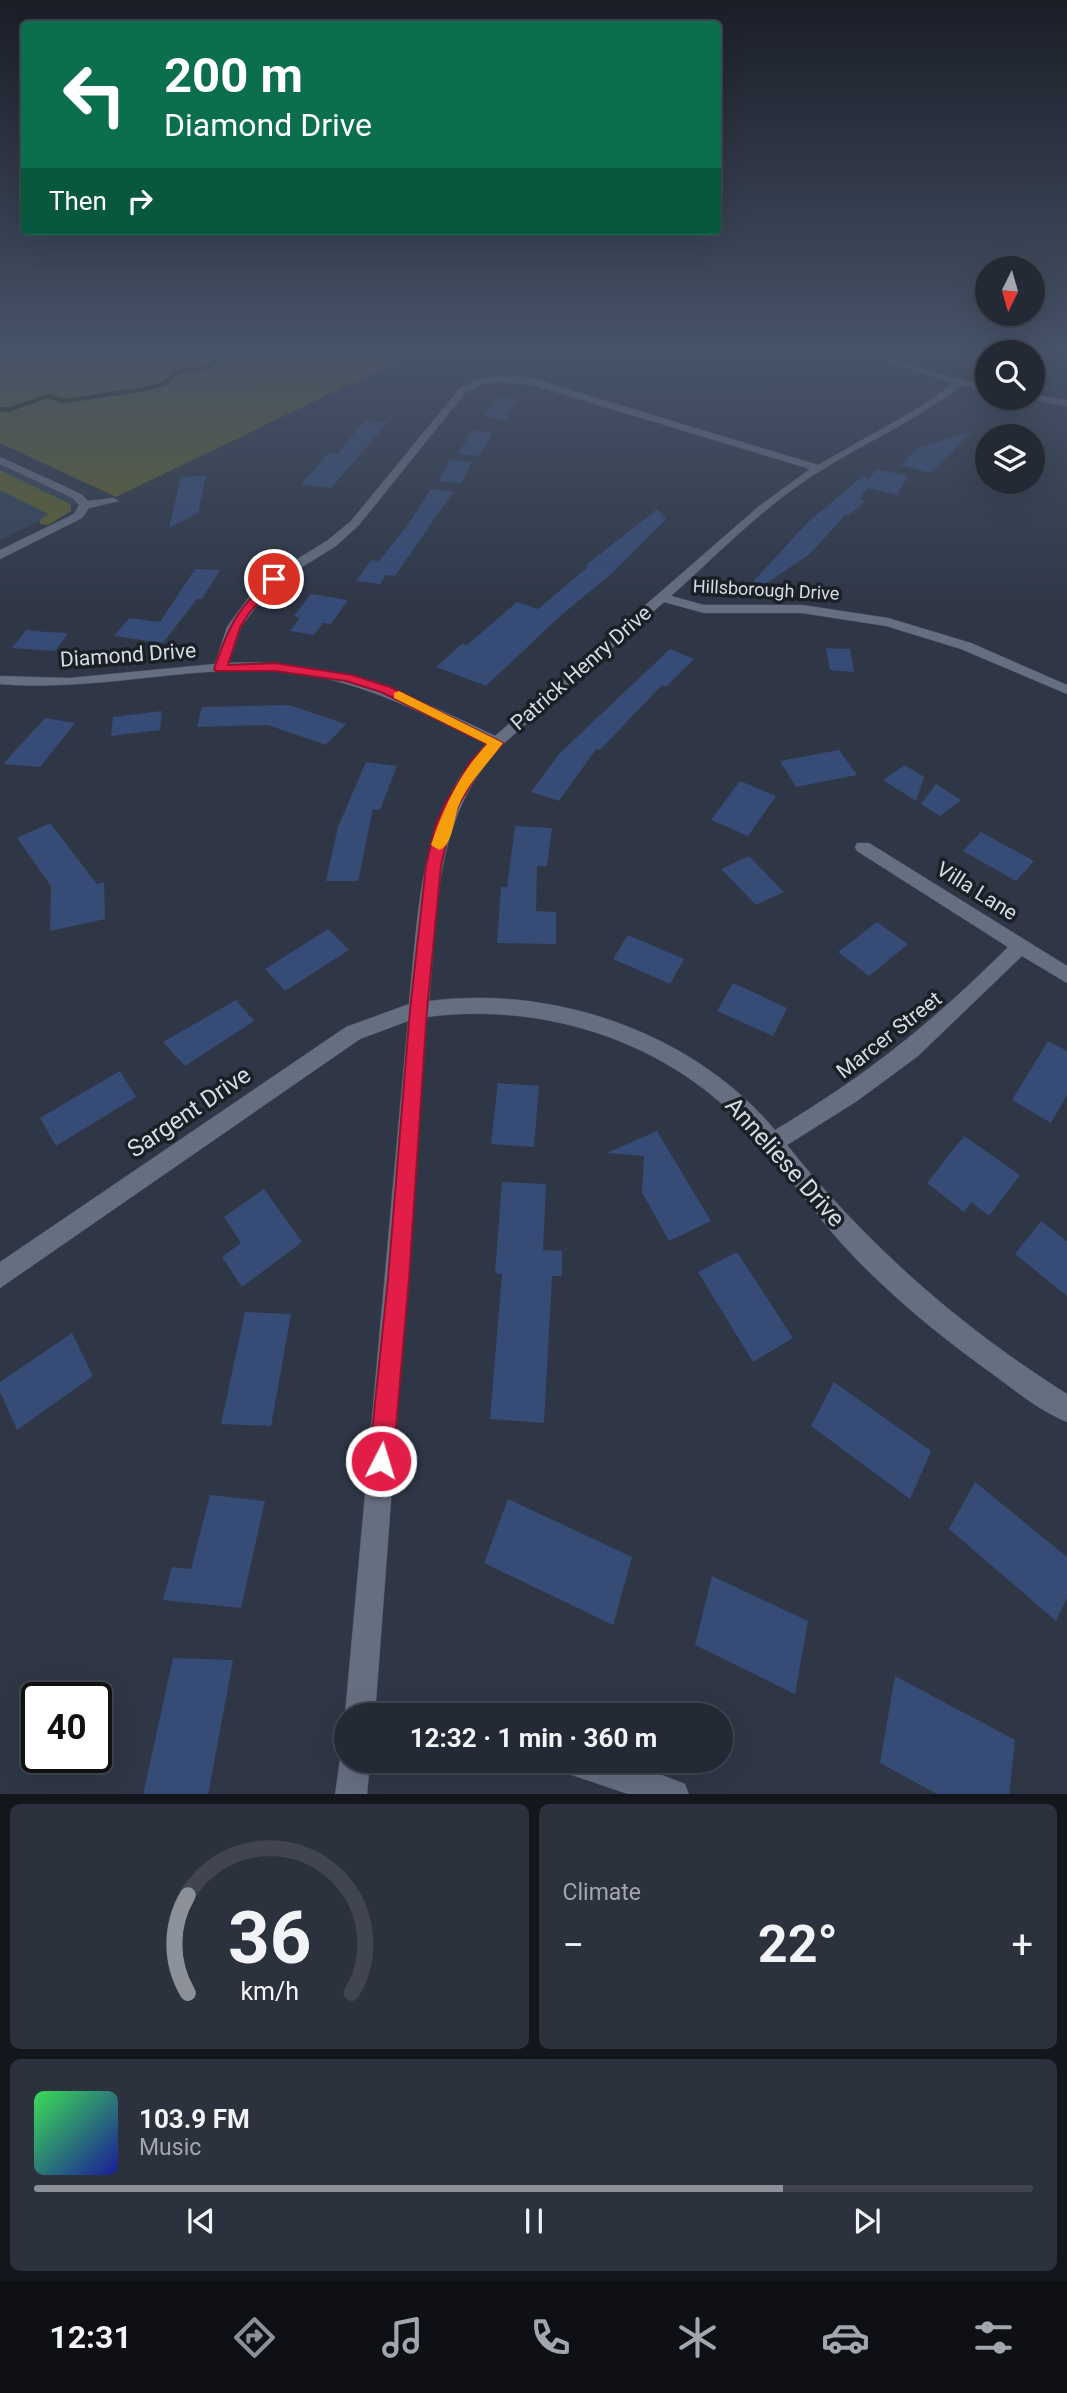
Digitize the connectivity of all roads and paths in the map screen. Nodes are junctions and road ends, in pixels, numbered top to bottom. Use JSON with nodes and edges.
{"nodes":[{"id":1,"x":423,"y":439,"type":"edge"},
{"id":2,"x":721,"y":439,"type":"edge"},
{"id":3,"x":870,"y":439,"type":"edge"},
{"id":4,"x":0,"y":460,"type":"edge"},
{"id":5,"x":817,"y":468,"type":"junction"},
{"id":6,"x":113,"y":501,"type":"dead end"},
{"id":7,"x":85,"y":505,"type":"junction"},
{"id":8,"x":0,"y":555,"type":"edge"},
{"id":9,"x":660,"y":597,"type":"junction"},
{"id":10,"x":220,"y":669,"type":"junction"},
{"id":11,"x":3,"y":685,"type":"edge"},
{"id":12,"x":1067,"y":690,"type":"edge"},
{"id":13,"x":496,"y":743,"type":"junction"},
{"id":14,"x":863,"y":847,"type":"dead end"},
{"id":15,"x":1021,"y":946,"type":"junction"},
{"id":16,"x":1067,"y":975,"type":"edge"},
{"id":17,"x":418,"y":1010,"type":"junction"},
{"id":18,"x":772,"y":1143,"type":"junction"},
{"id":19,"x":0,"y":1276,"type":"edge"},
{"id":20,"x":1067,"y":1409,"type":"edge"},
{"id":21,"x":361,"y":1703,"type":"edge"},
{"id":22,"x":353,"y":1773,"type":"edge"},
{"id":23,"x":616,"y":1773,"type":"edge"},
{"id":24,"x":351,"y":1794,"type":"edge"},
{"id":25,"x":674,"y":1794,"type":"edge"}],
"edges":[{"from":1,"to":10,"type":"street"},
{"from":2,"to":5,"type":"street"},
{"from":3,"to":5,"type":"street","name":"Patrick Henry Drive"},
{"from":4,"to":7,"type":"street"},
{"from":5,"to":9,"type":"street","name":"Patrick Henry Drive"},
{"from":6,"to":7,"type":"street"},
{"from":7,"to":8,"type":"street"},
{"from":9,"to":12,"type":"street","name":"Hillsborough Drive"},
{"from":9,"to":13,"type":"street","name":"Patrick Henry Drive"},
{"from":10,"to":11,"type":"street","name":"Diamond Drive"},
{"from":10,"to":13,"type":"street","name":"Diamond Drive"},
{"from":13,"to":17,"type":"street","name":"Patrick Henry Drive"},
{"from":14,"to":15,"type":"street","name":"Villa Lane"},
{"from":15,"to":16,"type":"street","name":"Villa Lane"},
{"from":15,"to":18,"type":"street","name":"Marcer Street"},
{"from":17,"to":18,"type":"street","name":"Anneliese Drive"},
{"from":17,"to":19,"type":"street","name":"Sargent Drive"},
{"from":17,"to":21,"type":"street","name":"Patrick Henry Drive"},
{"from":18,"to":20,"type":"street","name":"Anneliese Drive"},
{"from":22,"to":24,"type":"street"},
{"from":23,"to":25,"type":"street"}]}
